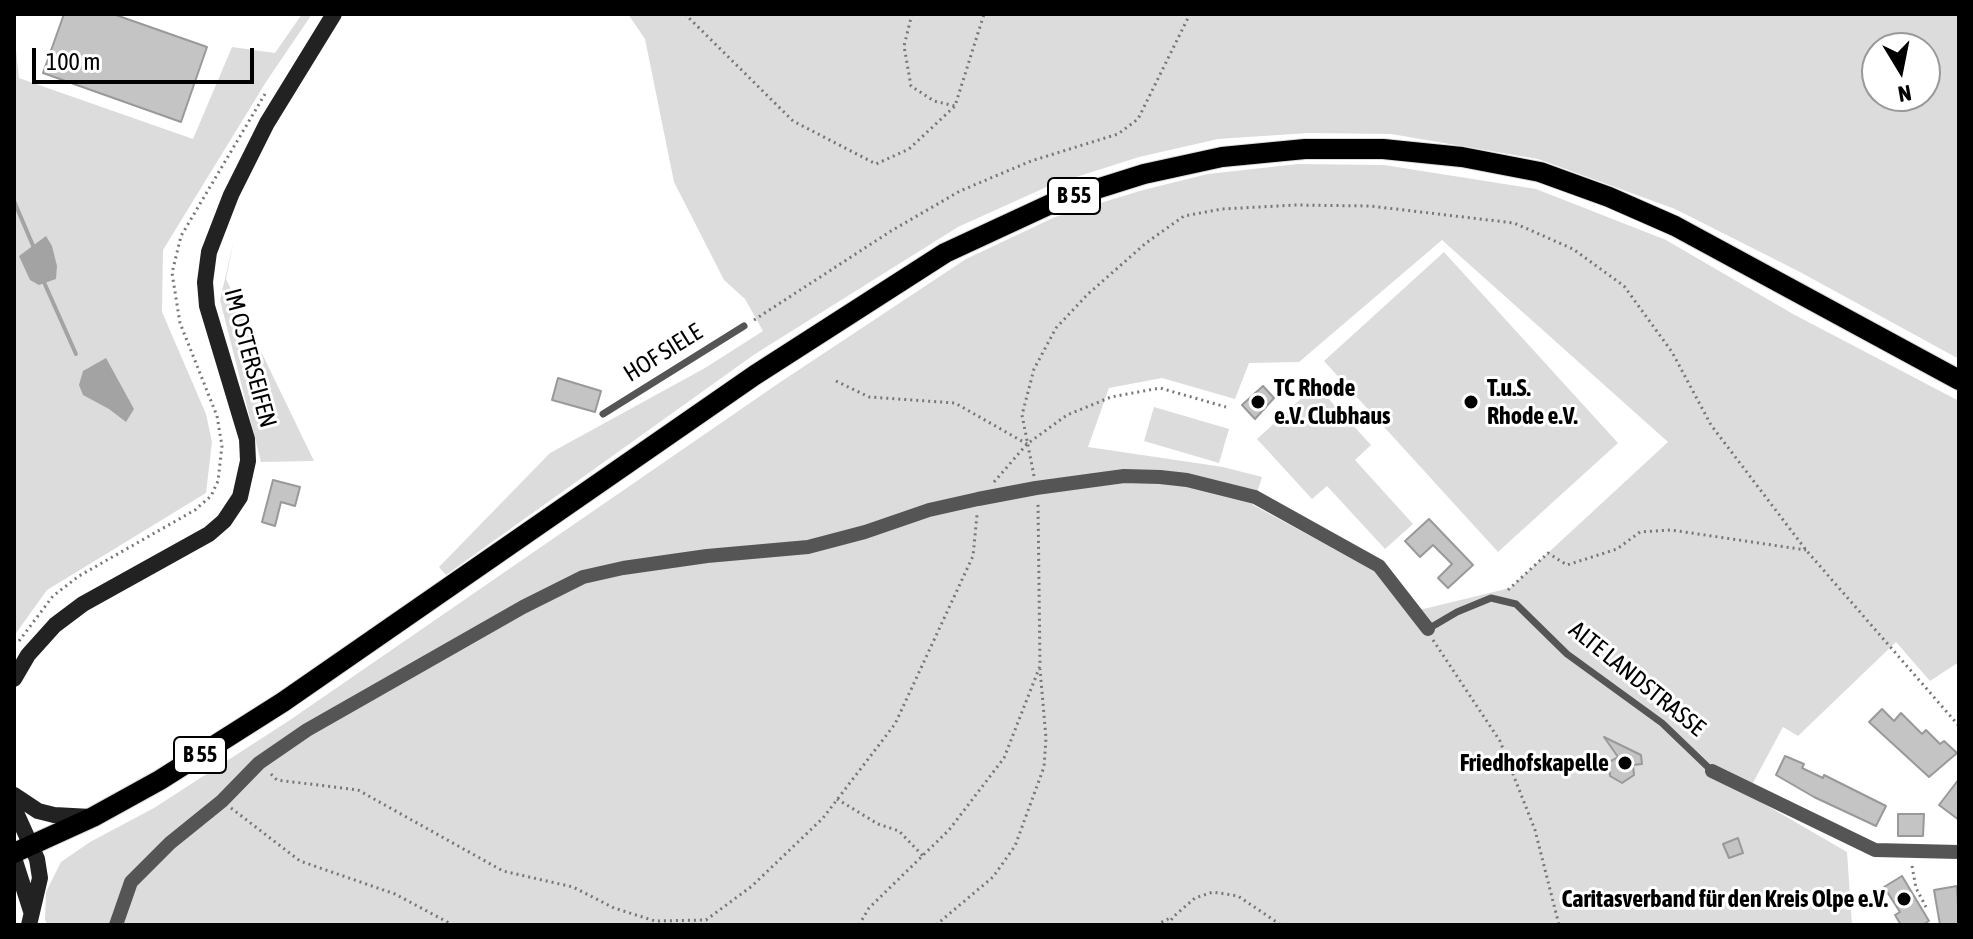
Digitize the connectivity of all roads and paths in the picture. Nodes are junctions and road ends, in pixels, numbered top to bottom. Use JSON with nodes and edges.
{"nodes":[{"id":1,"x":334,"y":14,"type":"edge"},
{"id":2,"x":685,"y":14,"type":"edge"},
{"id":3,"x":912,"y":14,"type":"edge"},
{"id":4,"x":984,"y":14,"type":"edge"},
{"id":5,"x":1190,"y":14,"type":"edge"},
{"id":6,"x":265,"y":95,"type":"dead end"},
{"id":7,"x":955,"y":106,"type":"junction"},
{"id":8,"x":744,"y":326,"type":"joint"},
{"id":9,"x":1959,"y":380,"type":"edge"},
{"id":10,"x":836,"y":381,"type":"dead end"},
{"id":11,"x":1226,"y":407,"type":"dead end"},
{"id":12,"x":603,"y":414,"type":"dead end"},
{"id":13,"x":1027,"y":444,"type":"junction"},
{"id":14,"x":1036,"y":488,"type":"junction"},
{"id":15,"x":978,"y":499,"type":"junction"},
{"id":16,"x":1806,"y":550,"type":"junction"},
{"id":17,"x":1498,"y":599,"type":"junction"},
{"id":18,"x":1428,"y":629,"type":"junction"},
{"id":19,"x":14,"y":649,"type":"edge"},
{"id":20,"x":1040,"y":666,"type":"junction"},
{"id":21,"x":14,"y":679,"type":"edge"},
{"id":22,"x":1959,"y":726,"type":"edge"},
{"id":23,"x":259,"y":763,"type":"junction"},
{"id":24,"x":1712,"y":771,"type":"joint"},
{"id":25,"x":14,"y":795,"type":"edge"},
{"id":26,"x":837,"y":799,"type":"junction"},
{"id":27,"x":222,"y":801,"type":"junction"},
{"id":28,"x":14,"y":808,"type":"edge"},
{"id":29,"x":93,"y":817,"type":"junction"},
{"id":30,"x":1959,"y":852,"type":"edge"},
{"id":31,"x":20,"y":853,"type":"edge"},
{"id":32,"x":923,"y":856,"type":"junction"},
{"id":33,"x":1912,"y":866,"type":"dead end"},
{"id":34,"x":14,"y":892,"type":"edge"},
{"id":35,"x":1926,"y":907,"type":"dead end"},
{"id":36,"x":1173,"y":917,"type":"junction"},
{"id":37,"x":30,"y":918,"type":"edge"},
{"id":38,"x":707,"y":923,"type":"edge"},
{"id":39,"x":116,"y":925,"type":"edge"},
{"id":40,"x":453,"y":925,"type":"edge"},
{"id":41,"x":859,"y":925,"type":"edge"},
{"id":42,"x":936,"y":925,"type":"edge"},
{"id":43,"x":1156,"y":925,"type":"edge"},
{"id":44,"x":1168,"y":925,"type":"edge"},
{"id":45,"x":1281,"y":925,"type":"edge"},
{"id":46,"x":1559,"y":925,"type":"edge"}],
"edges":[{"from":1,"to":21,"type":"street","name":"IM OSTERSEIFEN"},
{"from":2,"to":7,"type":"path"},
{"from":3,"to":7,"type":"path"},
{"from":4,"to":7,"type":"path"},
{"from":5,"to":8,"type":"path"},
{"from":6,"to":19,"type":"path"},
{"from":8,"to":12,"type":"lane","name":"HOF SIELE"},
{"from":9,"to":29,"type":"main road","number":"B 55"},
{"from":10,"to":13,"type":"path"},
{"from":11,"to":13,"type":"path"},
{"from":13,"to":14,"type":"path"},
{"from":13,"to":15,"type":"path"},
{"from":13,"to":16,"type":"path"},
{"from":14,"to":15,"type":"street"},
{"from":14,"to":18,"type":"street"},
{"from":14,"to":20,"type":"path"},
{"from":15,"to":23,"type":"street"},
{"from":15,"to":26,"type":"path"},
{"from":16,"to":17,"type":"path"},
{"from":16,"to":22,"type":"path"},
{"from":17,"to":18,"type":"lane"},
{"from":17,"to":24,"type":"lane","name":"ALTE LANDSTRASSE"},
{"from":18,"to":46,"type":"path"},
{"from":20,"to":32,"type":"path"},
{"from":20,"to":42,"type":"path"},
{"from":23,"to":27,"type":"street"},
{"from":23,"to":38,"type":"path"},
{"from":24,"to":30,"type":"street","name":"ALTE LANDSTRASSE"},
{"from":25,"to":29,"type":"street"},
{"from":26,"to":32,"type":"path"},
{"from":26,"to":38,"type":"path"},
{"from":27,"to":39,"type":"street"},
{"from":27,"to":40,"type":"path"},
{"from":28,"to":31,"type":"street"},
{"from":29,"to":31,"type":"main road","number":"B 55"},
{"from":31,"to":37,"type":"street"},
{"from":32,"to":41,"type":"path"},
{"from":33,"to":35,"type":"path"},
{"from":34,"to":37,"type":"street"},
{"from":36,"to":43,"type":"path"},
{"from":36,"to":44,"type":"path"},
{"from":36,"to":45,"type":"path"}]}
